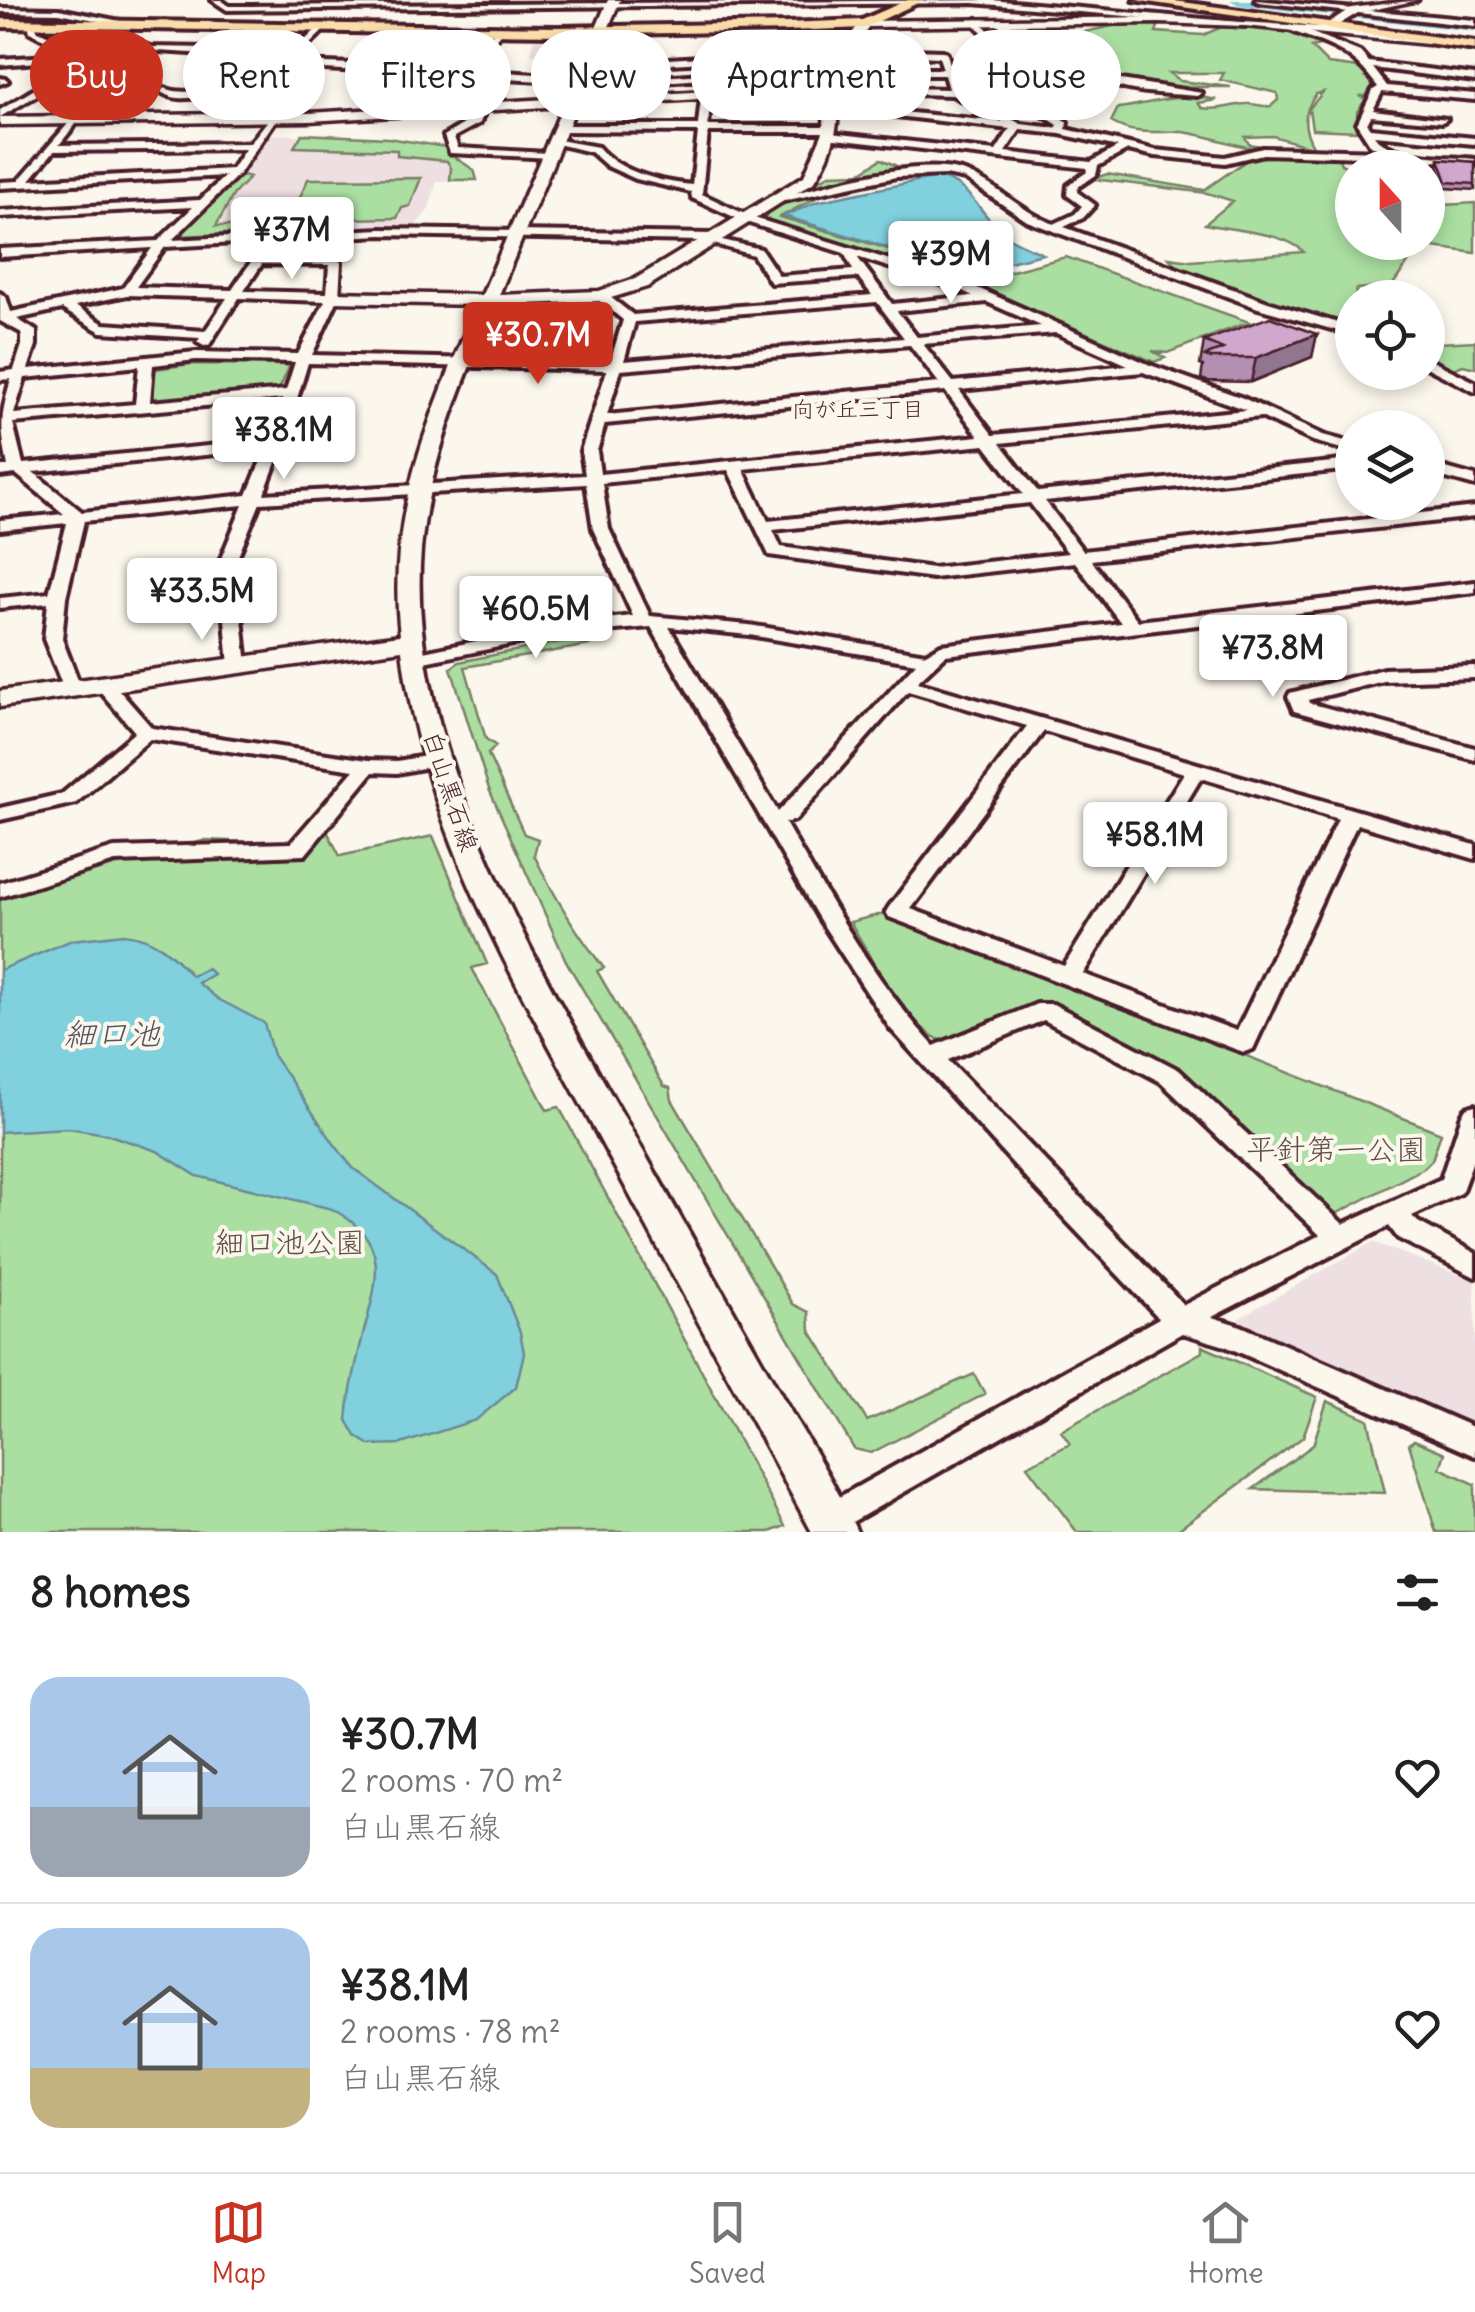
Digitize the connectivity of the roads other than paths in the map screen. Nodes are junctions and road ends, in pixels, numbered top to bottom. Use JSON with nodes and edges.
{"nodes":[{"id":1,"x":216,"y":0,"type":"edge"},
{"id":2,"x":1140,"y":0,"type":"edge"},
{"id":3,"x":1159,"y":0,"type":"edge"},
{"id":4,"x":1260,"y":0,"type":"edge"},
{"id":5,"x":1412,"y":0,"type":"edge"},
{"id":6,"x":835,"y":1,"type":"edge"},
{"id":7,"x":916,"y":1,"type":"edge"},
{"id":8,"x":1285,"y":1,"type":"edge"},
{"id":9,"x":614,"y":2,"type":"edge"},
{"id":10,"x":685,"y":2,"type":"edge"},
{"id":11,"x":568,"y":5,"type":"junction"},
{"id":12,"x":0,"y":10,"type":"edge"},
{"id":13,"x":1353,"y":11,"type":"junction"},
{"id":14,"x":977,"y":22,"type":"junction"},
{"id":15,"x":1000,"y":22,"type":"junction"},
{"id":16,"x":1475,"y":22,"type":"edge"},
{"id":17,"x":0,"y":23,"type":"edge"},
{"id":18,"x":32,"y":23,"type":"junction"},
{"id":19,"x":1245,"y":23,"type":"junction"},
{"id":20,"x":130,"y":24,"type":"junction"},
{"id":21,"x":864,"y":24,"type":"junction"},
{"id":22,"x":1329,"y":24,"type":"junction"},
{"id":23,"x":322,"y":27,"type":"junction"},
{"id":24,"x":1290,"y":27,"type":"junction"},
{"id":25,"x":34,"y":30,"type":"edge"},
{"id":26,"x":319,"y":30,"type":"edge"},
{"id":27,"x":455,"y":30,"type":"edge"},
{"id":28,"x":557,"y":30,"type":"edge"},
{"id":29,"x":602,"y":30,"type":"edge"},
{"id":30,"x":639,"y":30,"type":"edge"},
{"id":31,"x":861,"y":30,"type":"edge"},
{"id":32,"x":985,"y":30,"type":"edge"},
{"id":33,"x":1428,"y":40,"type":"junction"},
{"id":34,"x":1475,"y":45,"type":"edge"},
{"id":35,"x":931,"y":54,"type":"edge"},
{"id":36,"x":30,"y":59,"type":"edge"},
{"id":37,"x":0,"y":62,"type":"edge"},
{"id":38,"x":1366,"y":64,"type":"junction"},
{"id":39,"x":931,"y":72,"type":"edge"},
{"id":40,"x":948,"y":72,"type":"junction"},
{"id":41,"x":1475,"y":78,"type":"edge"},
{"id":42,"x":951,"y":82,"type":"edge"},
{"id":43,"x":1384,"y":89,"type":"junction"},
{"id":44,"x":165,"y":91,"type":"dead end"},
{"id":45,"x":1197,"y":93,"type":"dead end"},
{"id":46,"x":183,"y":95,"type":"edge"},
{"id":47,"x":30,"y":97,"type":"edge"},
{"id":48,"x":1475,"y":97,"type":"edge"},
{"id":49,"x":931,"y":113,"type":"edge"},
{"id":50,"x":1369,"y":113,"type":"junction"},
{"id":51,"x":0,"y":117,"type":"edge"},
{"id":52,"x":30,"y":118,"type":"edge"},
{"id":53,"x":74,"y":120,"type":"edge"},
{"id":54,"x":270,"y":120,"type":"edge"},
{"id":55,"x":477,"y":120,"type":"edge"},
{"id":56,"x":538,"y":120,"type":"edge"},
{"id":57,"x":563,"y":120,"type":"edge"},
{"id":58,"x":575,"y":120,"type":"edge"},
{"id":59,"x":642,"y":120,"type":"edge"},
{"id":60,"x":704,"y":120,"type":"edge"},
{"id":61,"x":831,"y":120,"type":"edge"},
{"id":62,"x":1006,"y":120,"type":"edge"},
{"id":63,"x":1056,"y":120,"type":"edge"},
{"id":64,"x":1442,"y":120,"type":"dead end"},
{"id":65,"x":1017,"y":126,"type":"junction"},
{"id":66,"x":702,"y":129,"type":"junction"},
{"id":67,"x":1060,"y":130,"type":"junction"},
{"id":68,"x":1367,"y":131,"type":"junction"},
{"id":69,"x":830,"y":132,"type":"junction"},
{"id":70,"x":1475,"y":141,"type":"edge"},
{"id":71,"x":250,"y":146,"type":"junction"},
{"id":72,"x":1128,"y":146,"type":"junction"},
{"id":73,"x":50,"y":148,"type":"junction"},
{"id":74,"x":1389,"y":150,"type":"edge"},
{"id":75,"x":1335,"y":153,"type":"edge"},
{"id":76,"x":1000,"y":154,"type":"junction"},
{"id":77,"x":1445,"y":159,"type":"edge"},
{"id":78,"x":1475,"y":162,"type":"edge"},
{"id":79,"x":1093,"y":165,"type":"junction"},
{"id":80,"x":235,"y":172,"type":"junction"},
{"id":81,"x":22,"y":184,"type":"junction"},
{"id":82,"x":0,"y":185,"type":"edge"},
{"id":83,"x":697,"y":189,"type":"junction"},
{"id":84,"x":772,"y":202,"type":"junction"},
{"id":85,"x":203,"y":203,"type":"junction"},
{"id":86,"x":0,"y":214,"type":"edge"},
{"id":87,"x":747,"y":219,"type":"junction"},
{"id":88,"x":1054,"y":228,"type":"junction"},
{"id":89,"x":273,"y":235,"type":"junction"},
{"id":90,"x":514,"y":235,"type":"junction"},
{"id":91,"x":711,"y":240,"type":"junction"},
{"id":92,"x":163,"y":242,"type":"junction"},
{"id":93,"x":850,"y":251,"type":"junction"},
{"id":94,"x":0,"y":253,"type":"edge"},
{"id":95,"x":259,"y":260,"type":"junction"},
{"id":96,"x":861,"y":273,"type":"junction"},
{"id":97,"x":126,"y":291,"type":"junction"},
{"id":98,"x":233,"y":293,"type":"junction"},
{"id":99,"x":602,"y":296,"type":"junction"},
{"id":100,"x":0,"y":297,"type":"edge"},
{"id":101,"x":333,"y":297,"type":"junction"},
{"id":102,"x":987,"y":298,"type":"junction"},
{"id":103,"x":488,"y":300,"type":"junction"},
{"id":104,"x":884,"y":303,"type":"junction"},
{"id":105,"x":64,"y":305,"type":"junction"},
{"id":106,"x":3,"y":318,"type":"edge"},
{"id":107,"x":630,"y":319,"type":"junction"},
{"id":108,"x":1335,"y":327,"type":"edge"},
{"id":109,"x":1055,"y":328,"type":"junction"},
{"id":110,"x":208,"y":335,"type":"junction"},
{"id":111,"x":912,"y":340,"type":"junction"},
{"id":112,"x":196,"y":356,"type":"junction"},
{"id":113,"x":302,"y":361,"type":"junction"},
{"id":114,"x":146,"y":362,"type":"junction"},
{"id":115,"x":460,"y":364,"type":"junction"},
{"id":116,"x":616,"y":366,"type":"junction"},
{"id":117,"x":1145,"y":368,"type":"junction"},
{"id":118,"x":1445,"y":372,"type":"edge"},
{"id":119,"x":8,"y":375,"type":"edge"},
{"id":120,"x":948,"y":388,"type":"junction"},
{"id":121,"x":1475,"y":388,"type":"edge"},
{"id":122,"x":293,"y":394,"type":"junction"},
{"id":123,"x":142,"y":406,"type":"junction"},
{"id":124,"x":1259,"y":414,"type":"junction"},
{"id":125,"x":2,"y":419,"type":"edge"},
{"id":126,"x":600,"y":420,"type":"junction"},
{"id":127,"x":988,"y":440,"type":"junction"},
{"id":128,"x":1335,"y":441,"type":"edge"},
{"id":129,"x":276,"y":444,"type":"junction"},
{"id":130,"x":734,"y":466,"type":"junction"},
{"id":131,"x":1335,"y":466,"type":"edge"},
{"id":132,"x":20,"y":469,"type":"junction"},
{"id":133,"x":0,"y":471,"type":"edge"},
{"id":134,"x":1445,"y":473,"type":"edge"},
{"id":135,"x":592,"y":479,"type":"junction"},
{"id":136,"x":1475,"y":482,"type":"edge"},
{"id":137,"x":416,"y":492,"type":"junction"},
{"id":138,"x":1034,"y":499,"type":"junction"},
{"id":139,"x":250,"y":500,"type":"junction"},
{"id":140,"x":1475,"y":512,"type":"edge"},
{"id":141,"x":77,"y":516,"type":"junction"},
{"id":142,"x":0,"y":525,"type":"edge"},
{"id":143,"x":763,"y":526,"type":"junction"},
{"id":144,"x":1077,"y":556,"type":"junction"},
{"id":145,"x":1475,"y":586,"type":"edge"},
{"id":146,"x":57,"y":597,"type":"junction"},
{"id":147,"x":0,"y":603,"type":"edge"},
{"id":148,"x":651,"y":622,"type":"junction"},
{"id":149,"x":1133,"y":627,"type":"junction"},
{"id":150,"x":413,"y":650,"type":"junction"},
{"id":151,"x":932,"y":660,"type":"junction"},
{"id":152,"x":238,"y":666,"type":"junction"},
{"id":153,"x":1475,"y":672,"type":"edge"},
{"id":154,"x":1451,"y":673,"type":"junction"},
{"id":155,"x":1475,"y":681,"type":"edge"},
{"id":156,"x":104,"y":684,"type":"junction"},
{"id":157,"x":904,"y":684,"type":"junction"},
{"id":158,"x":72,"y":688,"type":"junction"},
{"id":159,"x":0,"y":700,"type":"edge"},
{"id":160,"x":1039,"y":724,"type":"junction"},
{"id":161,"x":146,"y":733,"type":"junction"},
{"id":162,"x":1475,"y":754,"type":"edge"},
{"id":163,"x":437,"y":760,"type":"junction"},
{"id":164,"x":368,"y":766,"type":"junction"},
{"id":165,"x":1196,"y":770,"type":"junction"},
{"id":166,"x":0,"y":814,"type":"edge"},
{"id":167,"x":1350,"y":816,"type":"junction"},
{"id":168,"x":772,"y":820,"type":"junction"},
{"id":169,"x":1475,"y":852,"type":"edge"},
{"id":170,"x":0,"y":890,"type":"edge"},
{"id":171,"x":1069,"y":978,"type":"junction"},
{"id":172,"x":929,"y":1058,"type":"junction"},
{"id":173,"x":1475,"y":1116,"type":"edge"},
{"id":174,"x":1393,"y":1212,"type":"junction"},
{"id":175,"x":1340,"y":1239,"type":"junction"},
{"id":176,"x":1475,"y":1266,"type":"edge"},
{"id":177,"x":1181,"y":1321,"type":"junction"},
{"id":178,"x":1475,"y":1442,"type":"edge"},
{"id":179,"x":831,"y":1526,"type":"edge"}],
"edges":[{"from":1,"to":11,"type":"street"},
{"from":2,"to":22,"type":"main road"},
{"from":3,"to":22,"type":"main road"},
{"from":4,"to":8,"type":"street"},
{"from":5,"to":13,"type":"street"},
{"from":6,"to":7,"type":"street"},
{"from":6,"to":10,"type":"street"},
{"from":7,"to":19,"type":"street"},
{"from":7,"to":21,"type":"main road"},
{"from":8,"to":13,"type":"street"},
{"from":9,"to":10,"type":"street"},
{"from":9,"to":11,"type":"street"},
{"from":9,"to":29,"type":"street","name":"白山黒石線"},
{"from":11,"to":28,"type":"street"},
{"from":12,"to":20,"type":"street"},
{"from":13,"to":16,"type":"street"},
{"from":13,"to":16,"type":"street"},
{"from":13,"to":22,"type":"street"},
{"from":14,"to":15,"type":"street"},
{"from":14,"to":21,"type":"street"},
{"from":14,"to":32,"type":"street"},
{"from":15,"to":19,"type":"street"},
{"from":15,"to":45,"type":"street"},
{"from":17,"to":18,"type":"main road"},
{"from":18,"to":20,"type":"main road"},
{"from":18,"to":25,"type":"street"},
{"from":19,"to":24,"type":"street"},
{"from":20,"to":23,"type":"main road"},
{"from":21,"to":30,"type":"main road"},
{"from":21,"to":31,"type":"street"},
{"from":22,"to":33,"type":"main road"},
{"from":22,"to":34,"type":"main road"},
{"from":23,"to":26,"type":"street"},
{"from":23,"to":27,"type":"main road"},
{"from":24,"to":33,"type":"street"},
{"from":24,"to":38,"type":"street"},
{"from":33,"to":34,"type":"main road"},
{"from":35,"to":40,"type":"street"},
{"from":36,"to":37,"type":"street"},
{"from":38,"to":41,"type":"street"},
{"from":38,"to":43,"type":"street"},
{"from":39,"to":40,"type":"street"},
{"from":40,"to":42,"type":"street"},
{"from":43,"to":48,"type":"street"},
{"from":43,"to":50,"type":"street"},
{"from":44,"to":46,"type":"street"},
{"from":47,"to":51,"type":"street"},
{"from":49,"to":65,"type":"street"},
{"from":50,"to":64,"type":"street"},
{"from":50,"to":68,"type":"street"},
{"from":51,"to":52,"type":"street"},
{"from":53,"to":73,"type":"street"},
{"from":54,"to":71,"type":"street"},
{"from":55,"to":56,"type":"street"},
{"from":57,"to":90,"type":"street","name":"白山黒石線"},
{"from":58,"to":83,"type":"street"},
{"from":59,"to":66,"type":"street"},
{"from":60,"to":66,"type":"street"},
{"from":61,"to":69,"type":"street"},
{"from":62,"to":65,"type":"street"},
{"from":63,"to":67,"type":"street"},
{"from":65,"to":67,"type":"street"},
{"from":65,"to":76,"type":"street"},
{"from":66,"to":69,"type":"street"},
{"from":66,"to":83,"type":"street"},
{"from":67,"to":72,"type":"street"},
{"from":68,"to":70,"type":"street"},
{"from":68,"to":74,"type":"street"},
{"from":69,"to":76,"type":"street"},
{"from":69,"to":84,"type":"street"},
{"from":71,"to":73,"type":"street"},
{"from":71,"to":80,"type":"street"},
{"from":72,"to":75,"type":"street"},
{"from":72,"to":79,"type":"street"},
{"from":73,"to":81,"type":"street"},
{"from":76,"to":79,"type":"street"},
{"from":77,"to":78,"type":"street"},
{"from":79,"to":88,"type":"street"},
{"from":80,"to":81,"type":"street"},
{"from":80,"to":85,"type":"street"},
{"from":81,"to":82,"type":"street"},
{"from":83,"to":87,"type":"street"},
{"from":84,"to":87,"type":"street"},
{"from":84,"to":88,"type":"street"},
{"from":85,"to":86,"type":"street"},
{"from":85,"to":92,"type":"street"},
{"from":87,"to":91,"type":"street"},
{"from":87,"to":93,"type":"street"},
{"from":88,"to":108,"type":"street"},
{"from":89,"to":90,"type":"street"},
{"from":89,"to":92,"type":"street"},
{"from":89,"to":95,"type":"street"},
{"from":90,"to":91,"type":"street"},
{"from":90,"to":103,"type":"street","name":"白山黒石線"},
{"from":91,"to":96,"type":"street"},
{"from":91,"to":99,"type":"street"},
{"from":92,"to":94,"type":"street"},
{"from":92,"to":97,"type":"street"},
{"from":93,"to":96,"type":"street"},
{"from":93,"to":102,"type":"street"},
{"from":95,"to":98,"type":"street"},
{"from":95,"to":101,"type":"street"},
{"from":96,"to":104,"type":"street"},
{"from":97,"to":98,"type":"street"},
{"from":97,"to":105,"type":"street"},
{"from":98,"to":101,"type":"street"},
{"from":98,"to":110,"type":"street"},
{"from":99,"to":103,"type":"street"},
{"from":99,"to":107,"type":"street"},
{"from":100,"to":106,"type":"street"},
{"from":101,"to":103,"type":"street"},
{"from":101,"to":113,"type":"street"},
{"from":102,"to":104,"type":"street"},
{"from":102,"to":109,"type":"street"},
{"from":103,"to":115,"type":"street","name":"白山黒石線"},
{"from":104,"to":107,"type":"street"},
{"from":104,"to":111,"type":"street"},
{"from":105,"to":106,"type":"street"},
{"from":105,"to":110,"type":"street"},
{"from":106,"to":119,"type":"street"},
{"from":107,"to":116,"type":"street"},
{"from":109,"to":111,"type":"street"},
{"from":109,"to":117,"type":"street"},
{"from":110,"to":112,"type":"street"},
{"from":111,"to":116,"type":"street"},
{"from":111,"to":120,"type":"street"},
{"from":112,"to":113,"type":"street"},
{"from":112,"to":114,"type":"street"},
{"from":113,"to":115,"type":"street"},
{"from":113,"to":122,"type":"street"},
{"from":114,"to":119,"type":"street"},
{"from":114,"to":123,"type":"street"},
{"from":115,"to":116,"type":"street"},
{"from":115,"to":137,"type":"street","name":"白山黒石線"},
{"from":116,"to":126,"type":"street"},
{"from":117,"to":120,"type":"street"},
{"from":117,"to":124,"type":"street"},
{"from":118,"to":121,"type":"street"},
{"from":119,"to":125,"type":"street"},
{"from":120,"to":126,"type":"street"},
{"from":120,"to":127,"type":"street"},
{"from":122,"to":123,"type":"street"},
{"from":122,"to":129,"type":"street"},
{"from":123,"to":125,"type":"street"},
{"from":124,"to":127,"type":"street"},
{"from":124,"to":128,"type":"street"},
{"from":125,"to":132,"type":"street"},
{"from":126,"to":135,"type":"street"},
{"from":127,"to":130,"type":"street"},
{"from":127,"to":138,"type":"street"},
{"from":129,"to":132,"type":"street"},
{"from":129,"to":139,"type":"street"},
{"from":130,"to":135,"type":"street"},
{"from":130,"to":143,"type":"street"},
{"from":131,"to":138,"type":"street"},
{"from":132,"to":133,"type":"street"},
{"from":132,"to":141,"type":"street"},
{"from":134,"to":136,"type":"street"},
{"from":135,"to":137,"type":"street"},
{"from":135,"to":148,"type":"street"},
{"from":137,"to":139,"type":"street"},
{"from":137,"to":150,"type":"street","name":"白山黒石線"},
{"from":138,"to":143,"type":"street"},
{"from":138,"to":144,"type":"street"},
{"from":139,"to":141,"type":"street"},
{"from":139,"to":152,"type":"street"},
{"from":140,"to":144,"type":"street"},
{"from":141,"to":142,"type":"street"},
{"from":141,"to":146,"type":"street"},
{"from":143,"to":144,"type":"street"},
{"from":144,"to":149,"type":"street"},
{"from":145,"to":149,"type":"street"},
{"from":146,"to":147,"type":"street"},
{"from":146,"to":158,"type":"street"},
{"from":148,"to":150,"type":"street"},
{"from":148,"to":151,"type":"street"},
{"from":148,"to":168,"type":"street"},
{"from":149,"to":151,"type":"street"},
{"from":150,"to":152,"type":"street"},
{"from":150,"to":163,"type":"street","name":"白山黒石線"},
{"from":151,"to":157,"type":"street"},
{"from":152,"to":156,"type":"street"},
{"from":153,"to":154,"type":"street"},
{"from":154,"to":155,"type":"street"},
{"from":154,"to":162,"type":"street"},
{"from":156,"to":158,"type":"street"},
{"from":156,"to":161,"type":"street"},
{"from":157,"to":160,"type":"street"},
{"from":157,"to":168,"type":"street"},
{"from":158,"to":159,"type":"street"},
{"from":160,"to":165,"type":"street"},
{"from":160,"to":171,"type":"street"},
{"from":161,"to":164,"type":"street"},
{"from":161,"to":166,"type":"street"},
{"from":163,"to":164,"type":"street"},
{"from":163,"to":179,"type":"street","name":"白山黒石線"},
{"from":164,"to":170,"type":"street"},
{"from":165,"to":167,"type":"street"},
{"from":165,"to":171,"type":"street"},
{"from":167,"to":169,"type":"street"},
{"from":167,"to":171,"type":"street"},
{"from":168,"to":172,"type":"street"},
{"from":172,"to":175,"type":"street"},
{"from":172,"to":177,"type":"street"},
{"from":173,"to":174,"type":"street"},
{"from":174,"to":175,"type":"street"},
{"from":174,"to":176,"type":"street"},
{"from":175,"to":177,"type":"street"},
{"from":177,"to":178,"type":"street"},
{"from":177,"to":179,"type":"street"}]}
